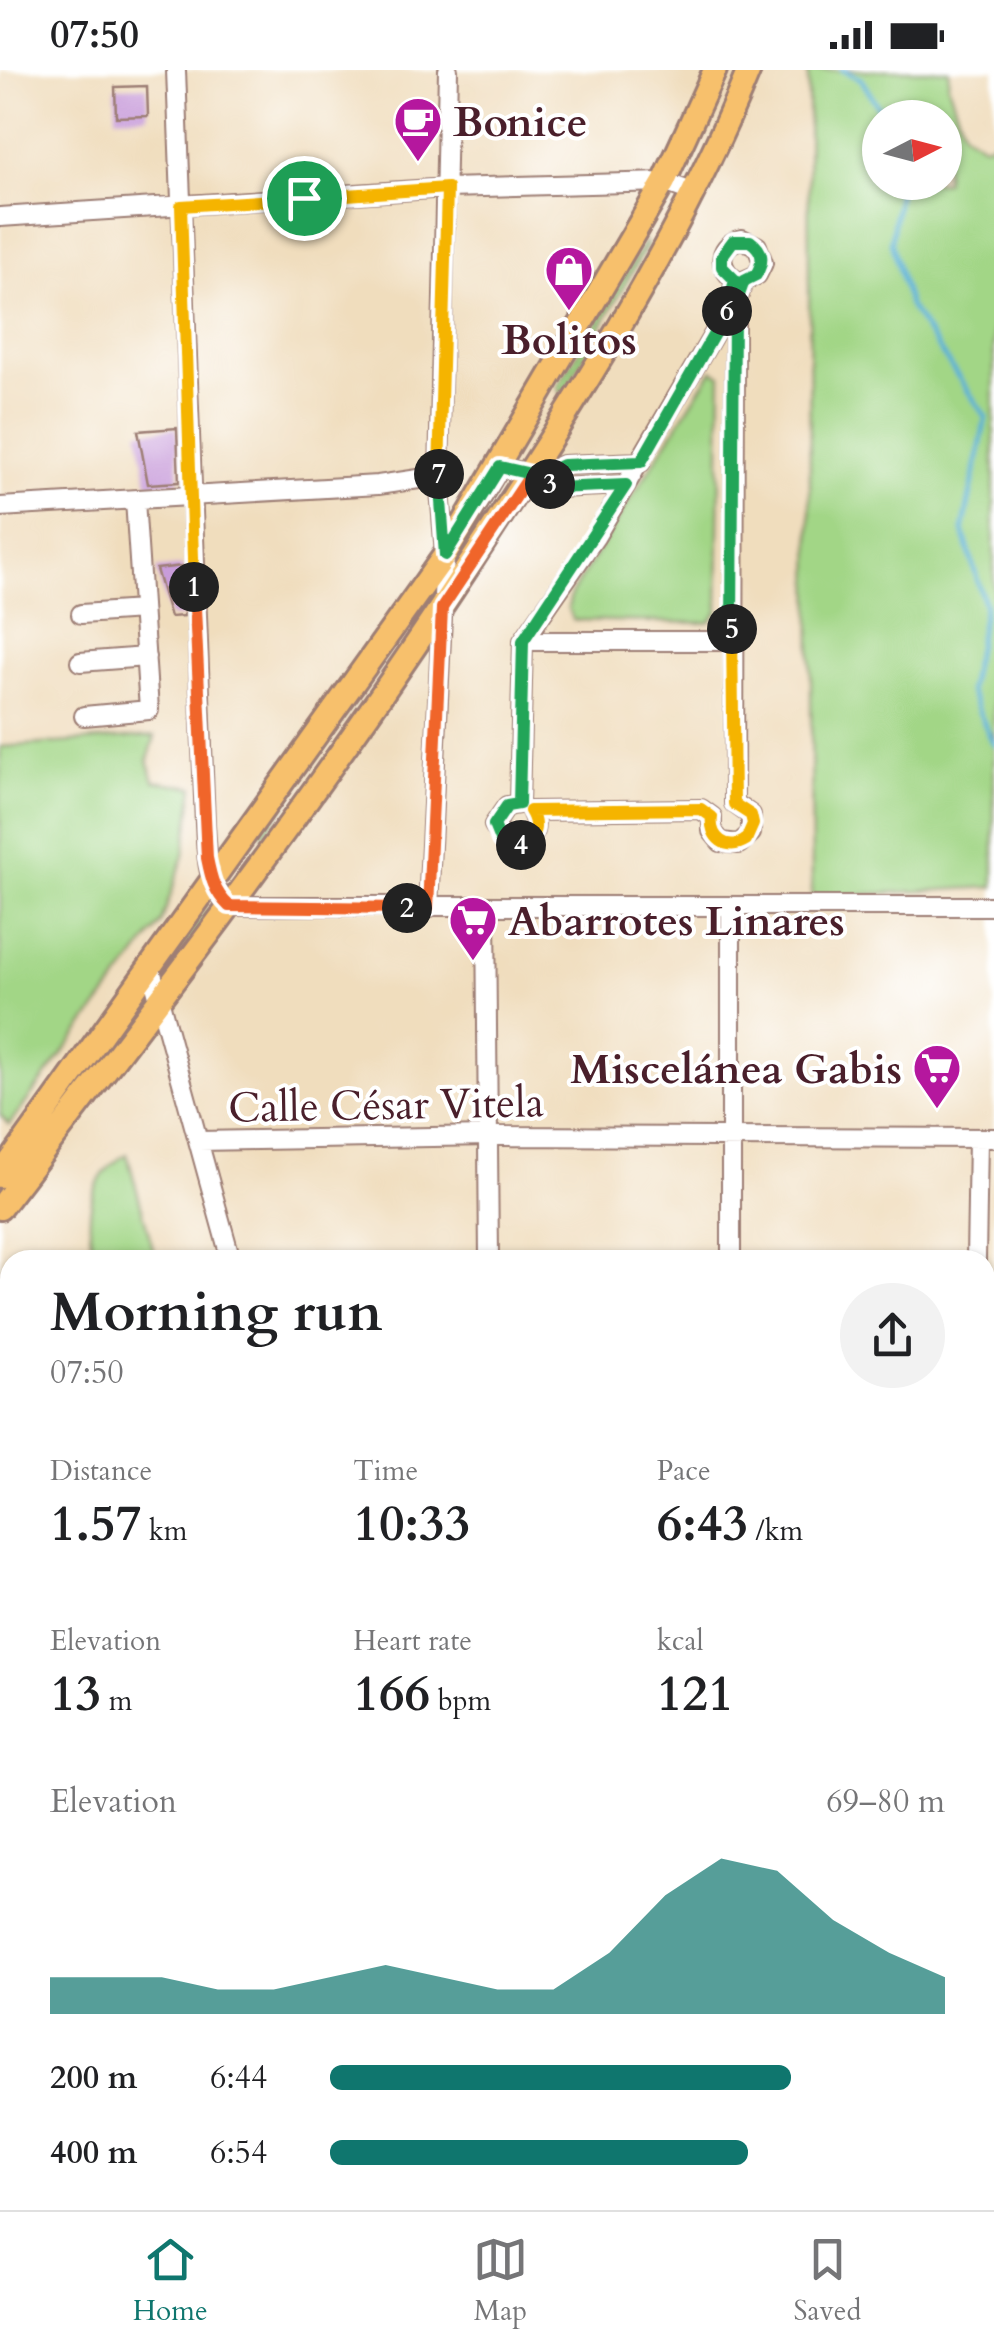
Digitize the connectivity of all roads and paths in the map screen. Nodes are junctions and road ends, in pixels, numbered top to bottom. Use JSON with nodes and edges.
{"nodes":[{"id":1,"x":176,"y":70,"type":"edge"},
{"id":2,"x":448,"y":70,"type":"edge"},
{"id":3,"x":715,"y":70,"type":"edge"},
{"id":4,"x":749,"y":70,"type":"edge"},
{"id":5,"x":664,"y":182,"type":"junction"},
{"id":6,"x":447,"y":188,"type":"junction"},
{"id":7,"x":696,"y":193,"type":"junction"},
{"id":8,"x":181,"y":206,"type":"junction"},
{"id":9,"x":0,"y":217,"type":"edge"},
{"id":10,"x":641,"y":462,"type":"junction"},
{"id":11,"x":500,"y":467,"type":"junction"},
{"id":12,"x":535,"y":475,"type":"junction"},
{"id":13,"x":439,"y":476,"type":"junction"},
{"id":14,"x":626,"y":485,"type":"junction"},
{"id":15,"x":190,"y":496,"type":"junction"},
{"id":16,"x":135,"y":500,"type":"junction"},
{"id":17,"x":0,"y":508,"type":"edge"},
{"id":18,"x":445,"y":555,"type":"junction"},
{"id":19,"x":442,"y":608,"type":"junction"},
{"id":20,"x":142,"y":610,"type":"junction"},
{"id":21,"x":80,"y":614,"type":"dead end"},
{"id":22,"x":732,"y":640,"type":"junction"},
{"id":23,"x":523,"y":641,"type":"junction"},
{"id":24,"x":146,"y":657,"type":"junction"},
{"id":25,"x":80,"y":662,"type":"dead end"},
{"id":26,"x":84,"y":716,"type":"dead end"},
{"id":27,"x":212,"y":884,"type":"junction"},
{"id":28,"x":229,"y":906,"type":"junction"},
{"id":29,"x":994,"y":906,"type":"edge"},
{"id":30,"x":428,"y":908,"type":"junction"},
{"id":31,"x":486,"y":908,"type":"junction"},
{"id":32,"x":731,"y":909,"type":"junction"},
{"id":33,"x":151,"y":970,"type":"junction"},
{"id":34,"x":162,"y":997,"type":"junction"},
{"id":35,"x":490,"y":1136,"type":"junction"},
{"id":36,"x":729,"y":1136,"type":"junction"},
{"id":37,"x":986,"y":1138,"type":"edge"},
{"id":38,"x":199,"y":1142,"type":"junction"},
{"id":39,"x":0,"y":1176,"type":"edge"},
{"id":40,"x":0,"y":1208,"type":"edge"},
{"id":41,"x":227,"y":1250,"type":"edge"},
{"id":42,"x":488,"y":1250,"type":"edge"},
{"id":43,"x":731,"y":1250,"type":"edge"},
{"id":44,"x":977,"y":1250,"type":"edge"}],
"edges":[{"from":1,"to":8,"type":"street"},
{"from":2,"to":6,"type":"street"},
{"from":3,"to":5,"type":"main road"},
{"from":4,"to":7,"type":"main road"},
{"from":5,"to":6,"type":"street"},
{"from":5,"to":7,"type":"street"},
{"from":5,"to":11,"type":"main road"},
{"from":6,"to":8,"type":"street"},
{"from":6,"to":13,"type":"street"},
{"from":7,"to":12,"type":"main road"},
{"from":8,"to":9,"type":"street"},
{"from":8,"to":15,"type":"street"},
{"from":10,"to":12,"type":"street"},
{"from":10,"to":14,"type":"street"},
{"from":10,"to":22,"type":"street"},
{"from":11,"to":12,"type":"street"},
{"from":11,"to":18,"type":"main road"},
{"from":12,"to":14,"type":"street"},
{"from":12,"to":19,"type":"main road"},
{"from":13,"to":15,"type":"street"},
{"from":13,"to":18,"type":"street"},
{"from":14,"to":23,"type":"street"},
{"from":15,"to":16,"type":"street"},
{"from":15,"to":27,"type":"street"},
{"from":16,"to":17,"type":"street"},
{"from":16,"to":20,"type":"street"},
{"from":18,"to":19,"type":"street"},
{"from":18,"to":27,"type":"main road"},
{"from":19,"to":28,"type":"main road"},
{"from":19,"to":30,"type":"street"},
{"from":20,"to":21,"type":"street"},
{"from":20,"to":24,"type":"street"},
{"from":22,"to":23,"type":"street"},
{"from":22,"to":23,"type":"street"},
{"from":24,"to":25,"type":"street"},
{"from":24,"to":26,"type":"street"},
{"from":27,"to":28,"type":"street"},
{"from":27,"to":33,"type":"main road"},
{"from":28,"to":30,"type":"street"},
{"from":28,"to":34,"type":"main road"},
{"from":29,"to":32,"type":"street"},
{"from":30,"to":31,"type":"street"},
{"from":31,"to":32,"type":"street"},
{"from":31,"to":35,"type":"street"},
{"from":32,"to":36,"type":"street"},
{"from":33,"to":34,"type":"street"},
{"from":33,"to":39,"type":"main road"},
{"from":34,"to":38,"type":"street"},
{"from":34,"to":40,"type":"main road"},
{"from":35,"to":36,"type":"street","name":"Calle César Vitela"},
{"from":35,"to":38,"type":"street","name":"Calle César Vitela"},
{"from":35,"to":42,"type":"street"},
{"from":36,"to":37,"type":"street","name":"Calle César Vitela"},
{"from":36,"to":43,"type":"street"},
{"from":37,"to":44,"type":"street"},
{"from":38,"to":41,"type":"street"}]}
